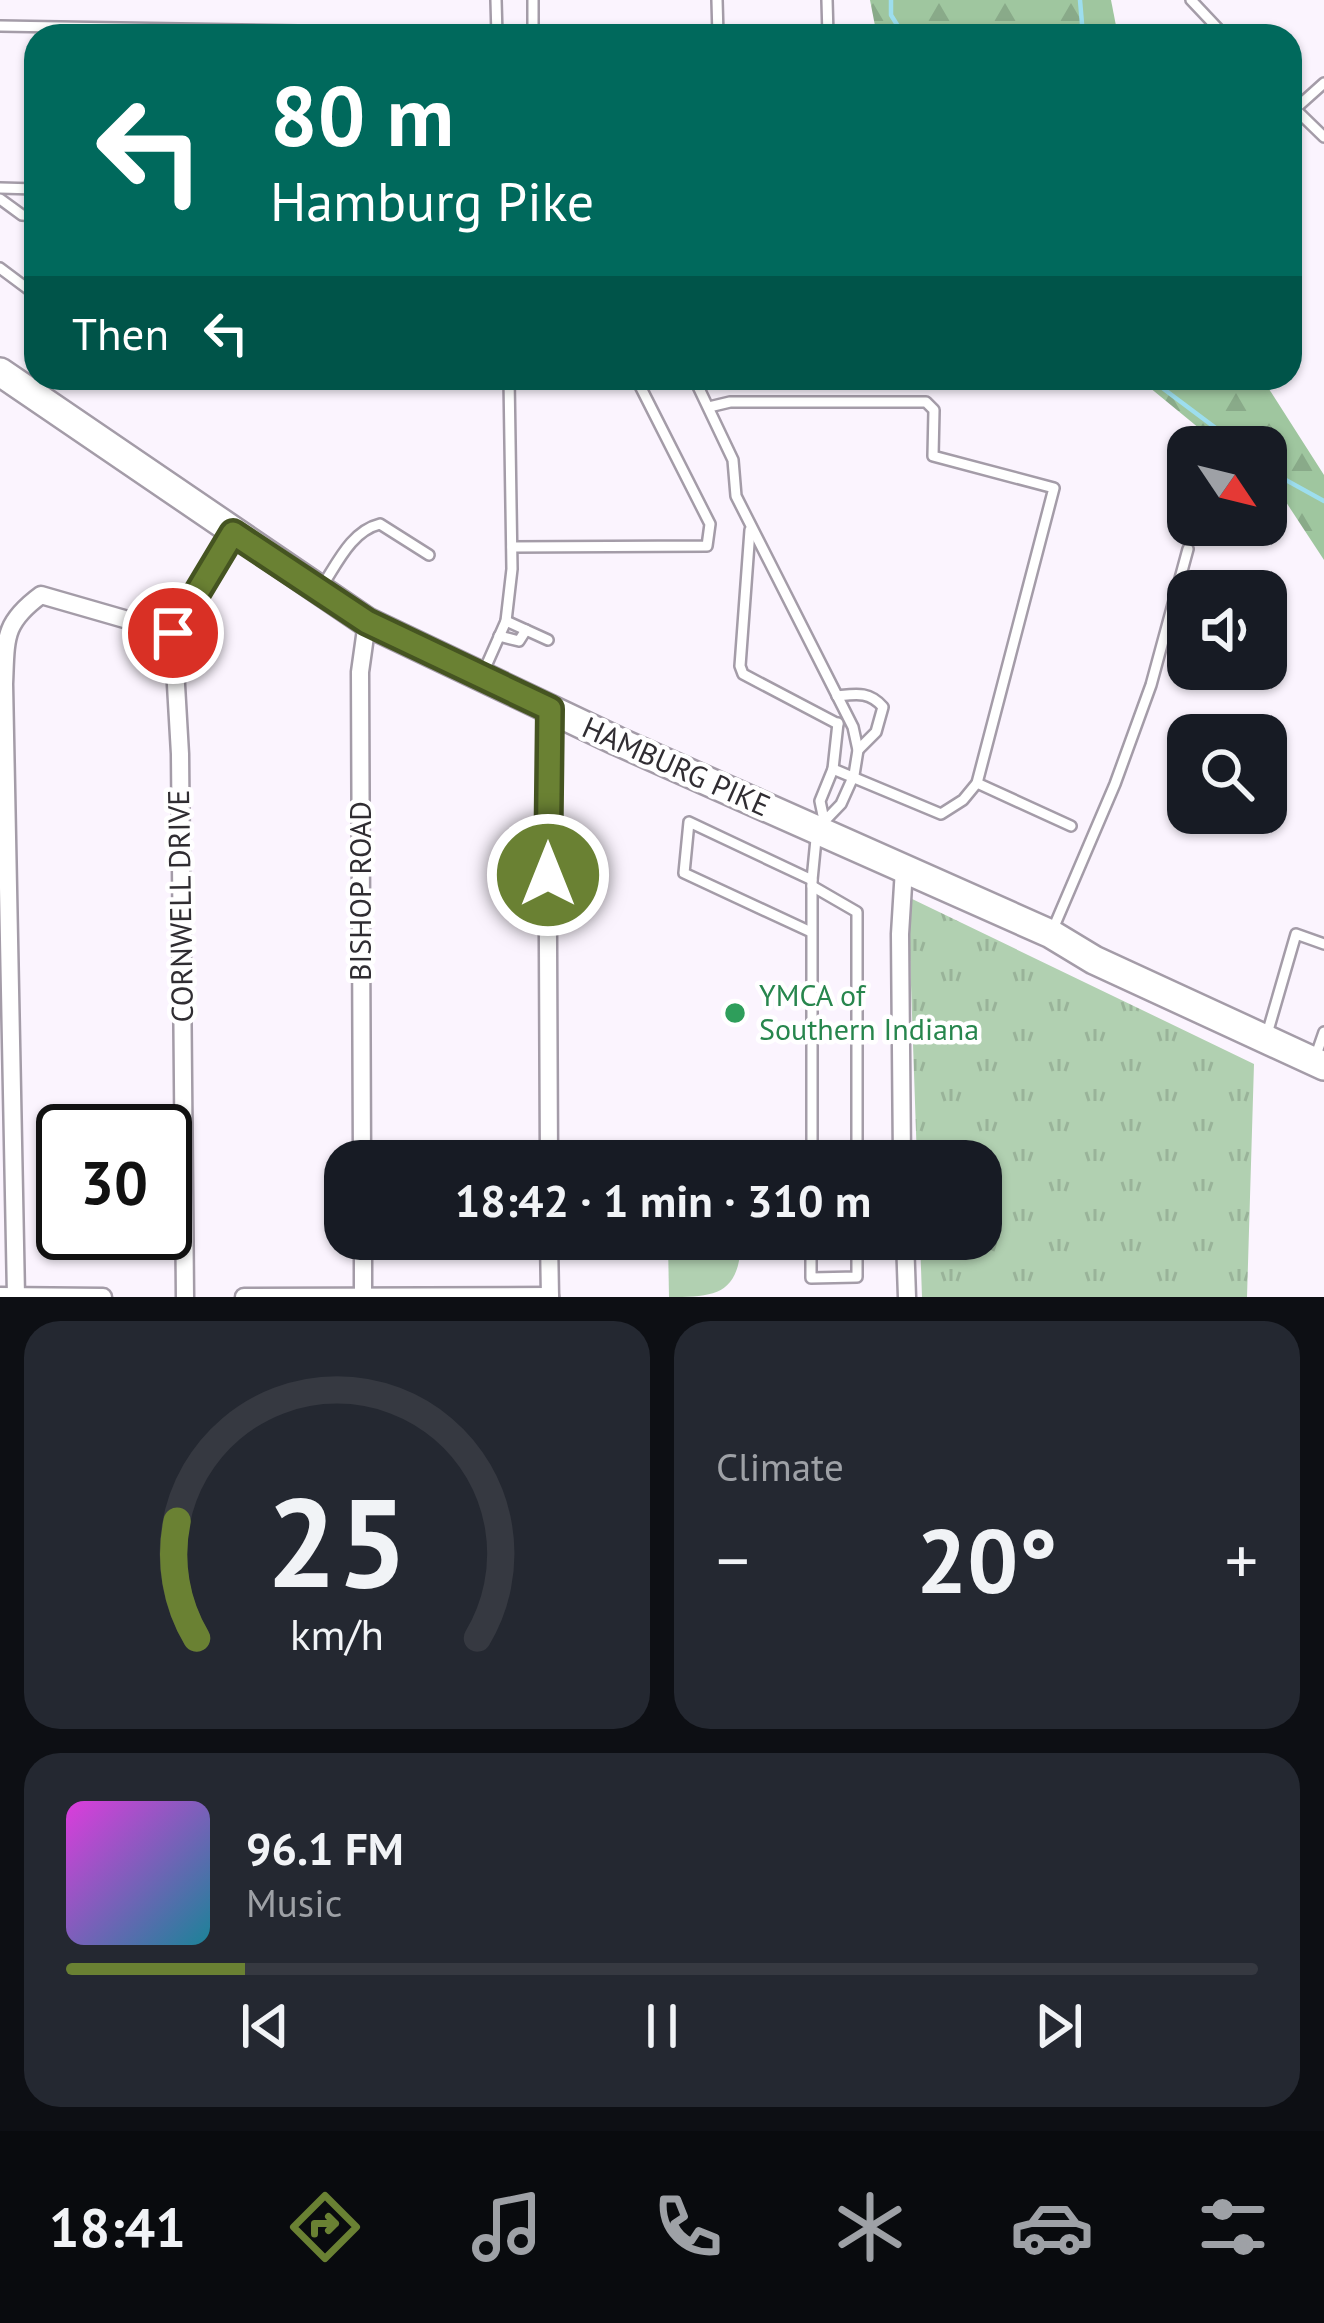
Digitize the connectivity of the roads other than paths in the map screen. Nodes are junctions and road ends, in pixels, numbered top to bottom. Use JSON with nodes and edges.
{"nodes":[{"id":1,"x":1191,"y":0,"type":"edge"},
{"id":2,"x":1214,"y":24,"type":"edge"},
{"id":3,"x":1302,"y":116,"type":"edge"},
{"id":4,"x":1324,"y":137,"type":"edge"},
{"id":5,"x":26,"y":390,"type":"edge"},
{"id":6,"x":508,"y":390,"type":"edge"},
{"id":7,"x":642,"y":390,"type":"edge"},
{"id":8,"x":700,"y":390,"type":"edge"},
{"id":9,"x":709,"y":407,"type":"junction"},
{"id":10,"x":750,"y":525,"type":"junction"},
{"id":11,"x":233,"y":533,"type":"junction"},
{"id":12,"x":512,"y":547,"type":"junction"},
{"id":13,"x":1188,"y":549,"type":"dead end"},
{"id":14,"x":429,"y":555,"type":"dead end"},
{"id":15,"x":318,"y":592,"type":"junction"},
{"id":16,"x":506,"y":621,"type":"junction"},
{"id":17,"x":367,"y":622,"type":"junction"},
{"id":18,"x":526,"y":630,"type":"junction"},
{"id":19,"x":173,"y":633,"type":"junction"},
{"id":20,"x":499,"y":637,"type":"junction"},
{"id":21,"x":548,"y":640,"type":"dead end"},
{"id":22,"x":481,"y":678,"type":"junction"},
{"id":23,"x":2,"y":683,"type":"edge"},
{"id":24,"x":837,"y":696,"type":"junction"},
{"id":25,"x":550,"y":709,"type":"junction"},
{"id":26,"x":842,"y":719,"type":"junction"},
{"id":27,"x":858,"y":749,"type":"junction"},
{"id":28,"x":832,"y":769,"type":"junction"},
{"id":29,"x":854,"y":775,"type":"junction"},
{"id":30,"x":977,"y":783,"type":"junction"},
{"id":31,"x":820,"y":825,"type":"junction"},
{"id":32,"x":1071,"y":826,"type":"dead end"},
{"id":33,"x":904,"y":869,"type":"junction"},
{"id":34,"x":812,"y":883,"type":"junction"},
{"id":35,"x":812,"y":932,"type":"junction"},
{"id":36,"x":1051,"y":934,"type":"junction"},
{"id":37,"x":1324,"y":944,"type":"edge"},
{"id":38,"x":1324,"y":1032,"type":"edge"},
{"id":39,"x":1265,"y":1039,"type":"junction"},
{"id":40,"x":1319,"y":1064,"type":"edge"},
{"id":41,"x":362,"y":1140,"type":"edge"},
{"id":42,"x":549,"y":1140,"type":"edge"},
{"id":43,"x":812,"y":1140,"type":"edge"},
{"id":44,"x":857,"y":1140,"type":"edge"},
{"id":45,"x":902,"y":1140,"type":"edge"},
{"id":46,"x":363,"y":1260,"type":"edge"},
{"id":47,"x":549,"y":1260,"type":"edge"},
{"id":48,"x":811,"y":1260,"type":"edge"},
{"id":49,"x":857,"y":1260,"type":"edge"},
{"id":50,"x":906,"y":1260,"type":"edge"},
{"id":51,"x":0,"y":1296,"type":"edge"},
{"id":52,"x":16,"y":1296,"type":"edge"},
{"id":53,"x":363,"y":1296,"type":"edge"},
{"id":54,"x":550,"y":1296,"type":"edge"},
{"id":55,"x":103,"y":1297,"type":"edge"},
{"id":56,"x":185,"y":1297,"type":"edge"},
{"id":57,"x":244,"y":1297,"type":"edge"},
{"id":58,"x":907,"y":1297,"type":"edge"}],
"edges":[{"from":1,"to":2,"type":"lane"},
{"from":3,"to":4,"type":"lane"},
{"from":5,"to":11,"type":"main road","name":"HAMBURG PIKE"},
{"from":6,"to":12,"type":"lane"},
{"from":7,"to":12,"type":"lane"},
{"from":8,"to":9,"type":"lane"},
{"from":9,"to":10,"type":"lane"},
{"from":9,"to":30,"type":"lane"},
{"from":10,"to":24,"type":"lane"},
{"from":10,"to":26,"type":"lane"},
{"from":11,"to":15,"type":"main road","name":"HAMBURG PIKE"},
{"from":11,"to":19,"type":"street"},
{"from":12,"to":16,"type":"lane"},
{"from":13,"to":36,"type":"lane"},
{"from":14,"to":15,"type":"lane"},
{"from":15,"to":17,"type":"main road","name":"HAMBURG PIKE"},
{"from":16,"to":18,"type":"lane"},
{"from":16,"to":20,"type":"lane"},
{"from":17,"to":22,"type":"main road","name":"HAMBURG PIKE"},
{"from":17,"to":41,"type":"street","name":"BISHOP ROAD"},
{"from":18,"to":20,"type":"lane"},
{"from":18,"to":21,"type":"lane"},
{"from":19,"to":23,"type":"street"},
{"from":19,"to":56,"type":"street","name":"CORNWELL DRIVE"},
{"from":20,"to":22,"type":"lane"},
{"from":22,"to":25,"type":"main road","name":"HAMBURG PIKE"},
{"from":23,"to":52,"type":"street"},
{"from":24,"to":26,"type":"lane"},
{"from":24,"to":27,"type":"lane"},
{"from":25,"to":31,"type":"main road","name":"HAMBURG PIKE"},
{"from":25,"to":42,"type":"street"},
{"from":26,"to":27,"type":"lane"},
{"from":26,"to":28,"type":"lane"},
{"from":27,"to":29,"type":"lane"},
{"from":28,"to":29,"type":"lane"},
{"from":28,"to":31,"type":"lane"},
{"from":29,"to":30,"type":"lane"},
{"from":29,"to":31,"type":"lane"},
{"from":30,"to":32,"type":"lane"},
{"from":31,"to":33,"type":"main road","name":"HAMBURG PIKE"},
{"from":31,"to":34,"type":"lane"},
{"from":33,"to":36,"type":"main road","name":"HAMBURG PIKE"},
{"from":33,"to":45,"type":"street"},
{"from":34,"to":35,"type":"lane"},
{"from":34,"to":35,"type":"lane"},
{"from":34,"to":44,"type":"lane"},
{"from":35,"to":43,"type":"lane"},
{"from":36,"to":39,"type":"main road","name":"HAMBURG PIKE"},
{"from":37,"to":39,"type":"lane"},
{"from":38,"to":40,"type":"lane"},
{"from":39,"to":40,"type":"main road","name":"HAMBURG PIKE"},
{"from":46,"to":53,"type":"street"},
{"from":47,"to":54,"type":"street"},
{"from":48,"to":49,"type":"lane"},
{"from":50,"to":58,"type":"street"},
{"from":51,"to":52,"type":"street"},
{"from":52,"to":55,"type":"street"},
{"from":53,"to":54,"type":"street"},
{"from":53,"to":57,"type":"street"}]}
